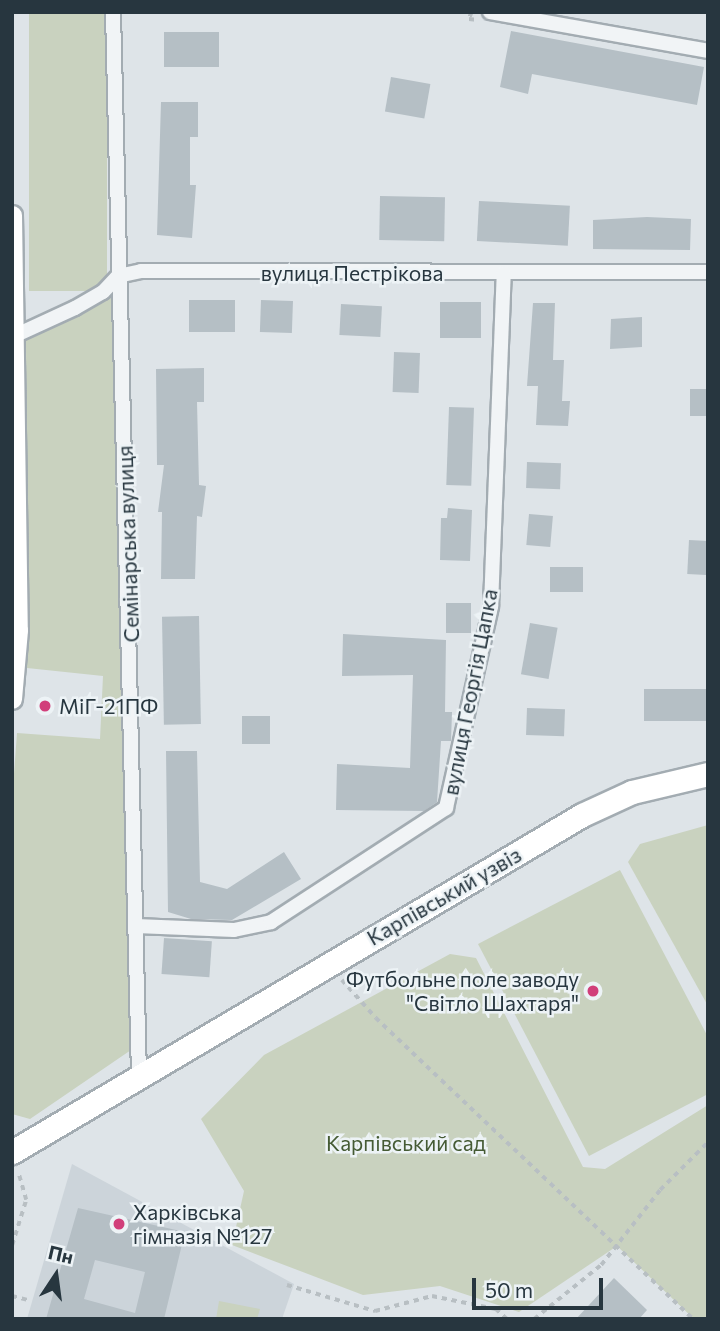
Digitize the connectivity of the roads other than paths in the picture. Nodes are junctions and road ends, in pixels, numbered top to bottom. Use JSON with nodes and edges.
{"nodes":[{"id":1,"x":113,"y":12,"type":"edge"},
{"id":2,"x":490,"y":12,"type":"edge"},
{"id":3,"x":708,"y":51,"type":"edge"},
{"id":4,"x":12,"y":215,"type":"edge"},
{"id":5,"x":708,"y":272,"type":"edge"},
{"id":6,"x":503,"y":273,"type":"junction"},
{"id":7,"x":118,"y":276,"type":"junction"},
{"id":8,"x":13,"y":336,"type":"edge"},
{"id":9,"x":12,"y":699,"type":"edge"},
{"id":10,"x":708,"y":774,"type":"edge"},
{"id":11,"x":136,"y":926,"type":"junction"},
{"id":12,"x":139,"y":1076,"type":"junction"},
{"id":13,"x":15,"y":1162,"type":"edge"}],
"edges":[{"from":1,"to":7,"type":"street","name":"Семінарська вулиця"},
{"from":2,"to":3,"type":"street"},
{"from":4,"to":8,"type":"main road"},
{"from":5,"to":6,"type":"street","name":"вулиця Пестрікова"},
{"from":6,"to":7,"type":"street","name":"вулиця Пестрікова"},
{"from":6,"to":11,"type":"street","name":"вулиця Георгія Цапка"},
{"from":7,"to":8,"type":"street"},
{"from":7,"to":11,"type":"street","name":"Семінарська вулиця"},
{"from":8,"to":9,"type":"main road"},
{"from":10,"to":12,"type":"main road","name":"Карпівський узвіз"},
{"from":11,"to":12,"type":"street","name":"Семінарська вулиця"},
{"from":12,"to":13,"type":"main road","name":"Карпівський узвіз"}]}
